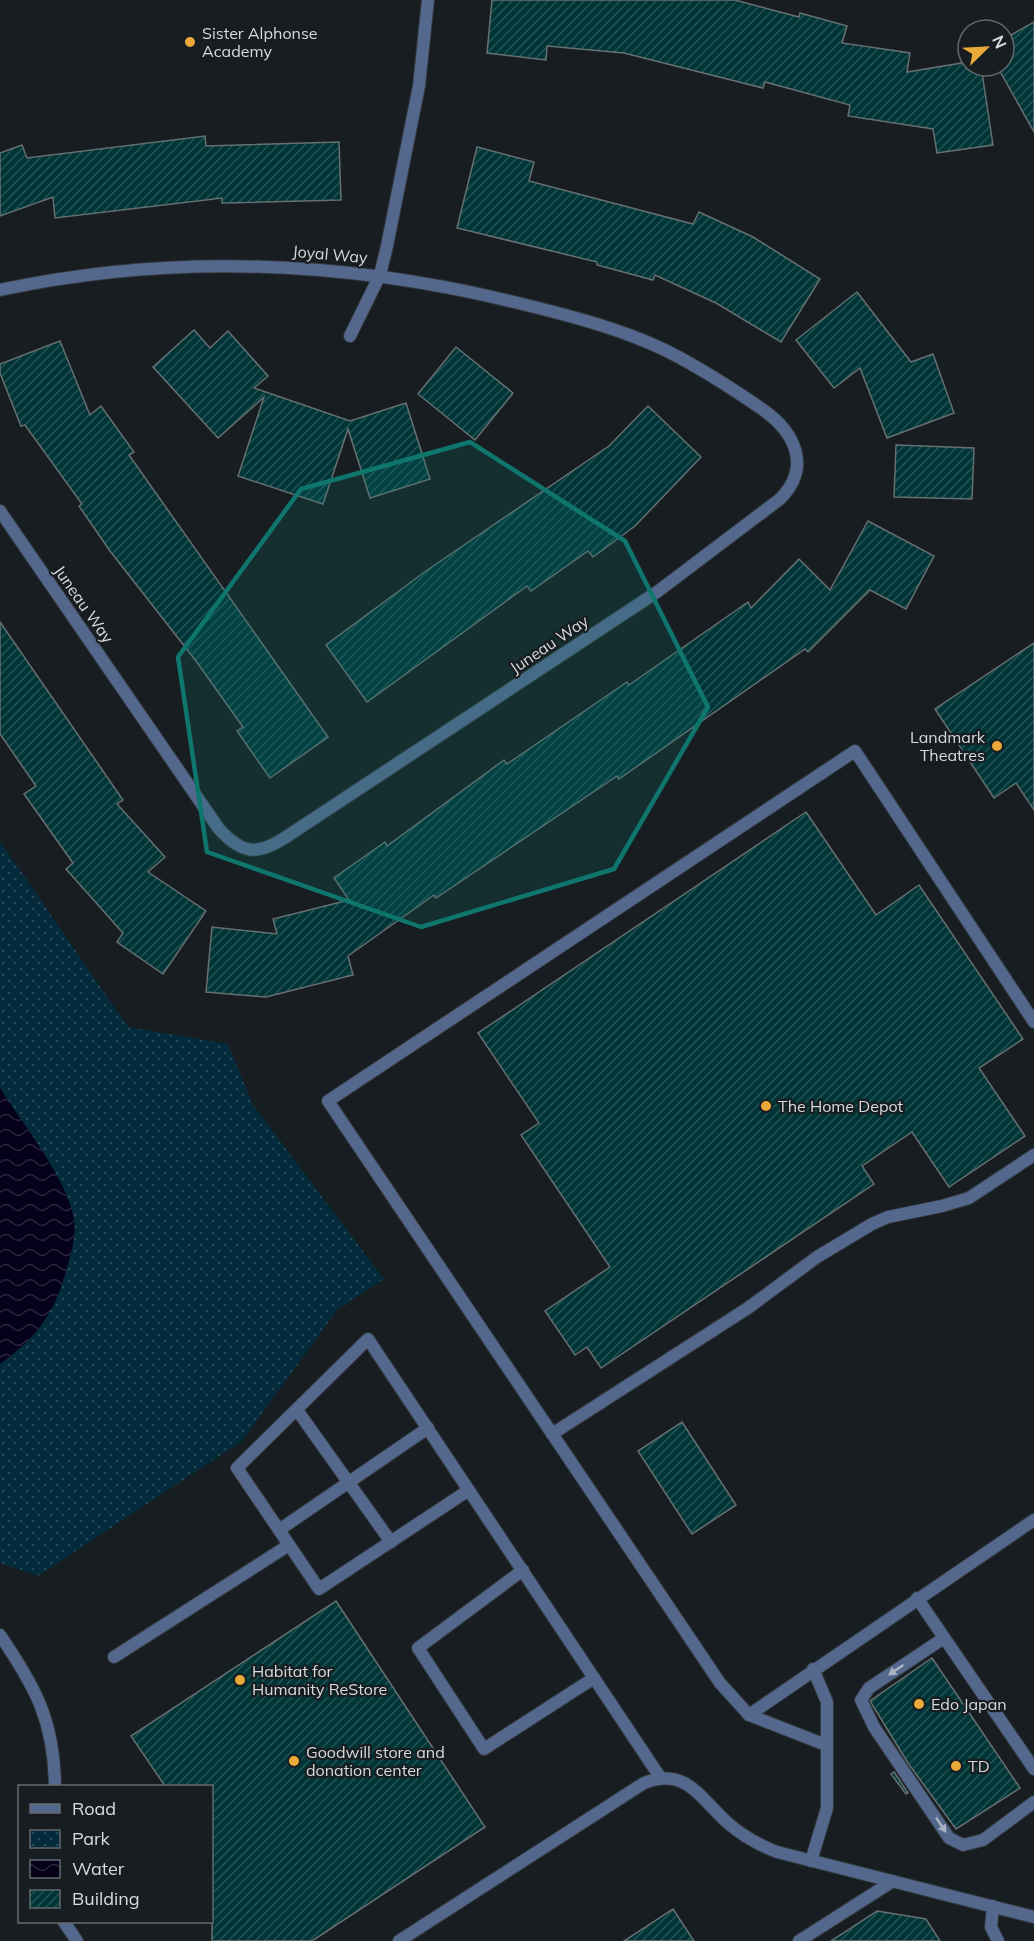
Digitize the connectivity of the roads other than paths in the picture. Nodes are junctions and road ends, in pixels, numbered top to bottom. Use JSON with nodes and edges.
{"nodes":[{"id":1,"x":428,"y":0,"type":"edge"},
{"id":2,"x":380,"y":275,"type":"junction"},
{"id":3,"x":0,"y":290,"type":"edge"},
{"id":4,"x":350,"y":336,"type":"dead end"},
{"id":5,"x":0,"y":511,"type":"edge"},
{"id":6,"x":1034,"y":1022,"type":"edge"},
{"id":7,"x":1034,"y":1155,"type":"edge"},
{"id":8,"x":297,"y":1410,"type":"junction"},
{"id":9,"x":428,"y":1428,"type":"junction"},
{"id":10,"x":552,"y":1434,"type":"junction"},
{"id":11,"x":348,"y":1482,"type":"junction"},
{"id":12,"x":469,"y":1490,"type":"junction"},
{"id":13,"x":1034,"y":1520,"type":"edge"},
{"id":14,"x":279,"y":1530,"type":"junction"},
{"id":15,"x":391,"y":1542,"type":"junction"},
{"id":16,"x":289,"y":1545,"type":"junction"},
{"id":17,"x":523,"y":1570,"type":"junction"},
{"id":18,"x":917,"y":1598,"type":"junction"},
{"id":19,"x":0,"y":1635,"type":"edge"},
{"id":20,"x":944,"y":1638,"type":"junction"},
{"id":21,"x":114,"y":1657,"type":"dead end"},
{"id":22,"x":813,"y":1669,"type":"junction"},
{"id":23,"x":594,"y":1678,"type":"junction"},
{"id":24,"x":749,"y":1715,"type":"junction"},
{"id":25,"x":826,"y":1744,"type":"junction"},
{"id":26,"x":1034,"y":1769,"type":"edge"},
{"id":27,"x":660,"y":1777,"type":"junction"},
{"id":28,"x":55,"y":1785,"type":"edge"},
{"id":29,"x":1034,"y":1802,"type":"edge"},
{"id":30,"x":811,"y":1861,"type":"junction"},
{"id":31,"x":893,"y":1881,"type":"junction"},
{"id":32,"x":993,"y":1906,"type":"junction"},
{"id":33,"x":1034,"y":1914,"type":"edge"},
{"id":34,"x":65,"y":1923,"type":"edge"},
{"id":35,"x":77,"y":1941,"type":"edge"},
{"id":36,"x":399,"y":1941,"type":"edge"},
{"id":37,"x":799,"y":1941,"type":"edge"},
{"id":38,"x":998,"y":1941,"type":"edge"}],
"edges":[{"from":1,"to":2,"type":"street","name":"Joyal Way"},
{"from":2,"to":3,"type":"street","name":"Joyal Way"},
{"from":2,"to":4,"type":"street"},
{"from":2,"to":5,"type":"street","name":"Juneau Way"},
{"from":6,"to":10,"type":"street"},
{"from":7,"to":10,"type":"street"},
{"from":8,"to":9,"type":"street"},
{"from":8,"to":11,"type":"street"},
{"from":8,"to":14,"type":"street"},
{"from":9,"to":11,"type":"street"},
{"from":9,"to":12,"type":"street"},
{"from":10,"to":24,"type":"street"},
{"from":11,"to":14,"type":"street"},
{"from":11,"to":15,"type":"street"},
{"from":12,"to":15,"type":"street"},
{"from":12,"to":17,"type":"street"},
{"from":13,"to":18,"type":"street"},
{"from":14,"to":16,"type":"street"},
{"from":15,"to":16,"type":"street"},
{"from":16,"to":21,"type":"street"},
{"from":17,"to":23,"type":"street"},
{"from":17,"to":23,"type":"street"},
{"from":18,"to":20,"type":"street"},
{"from":18,"to":22,"type":"street"},
{"from":19,"to":28,"type":"street"},
{"from":20,"to":26,"type":"street"},
{"from":20,"to":29,"type":"street","one_way":true},
{"from":22,"to":24,"type":"street"},
{"from":22,"to":25,"type":"street"},
{"from":23,"to":27,"type":"street"},
{"from":24,"to":25,"type":"street"},
{"from":25,"to":30,"type":"street"},
{"from":27,"to":30,"type":"street"},
{"from":27,"to":36,"type":"street"},
{"from":30,"to":31,"type":"street"},
{"from":31,"to":32,"type":"street"},
{"from":31,"to":37,"type":"street"},
{"from":32,"to":33,"type":"street"},
{"from":32,"to":38,"type":"street"},
{"from":34,"to":35,"type":"street"}]}
